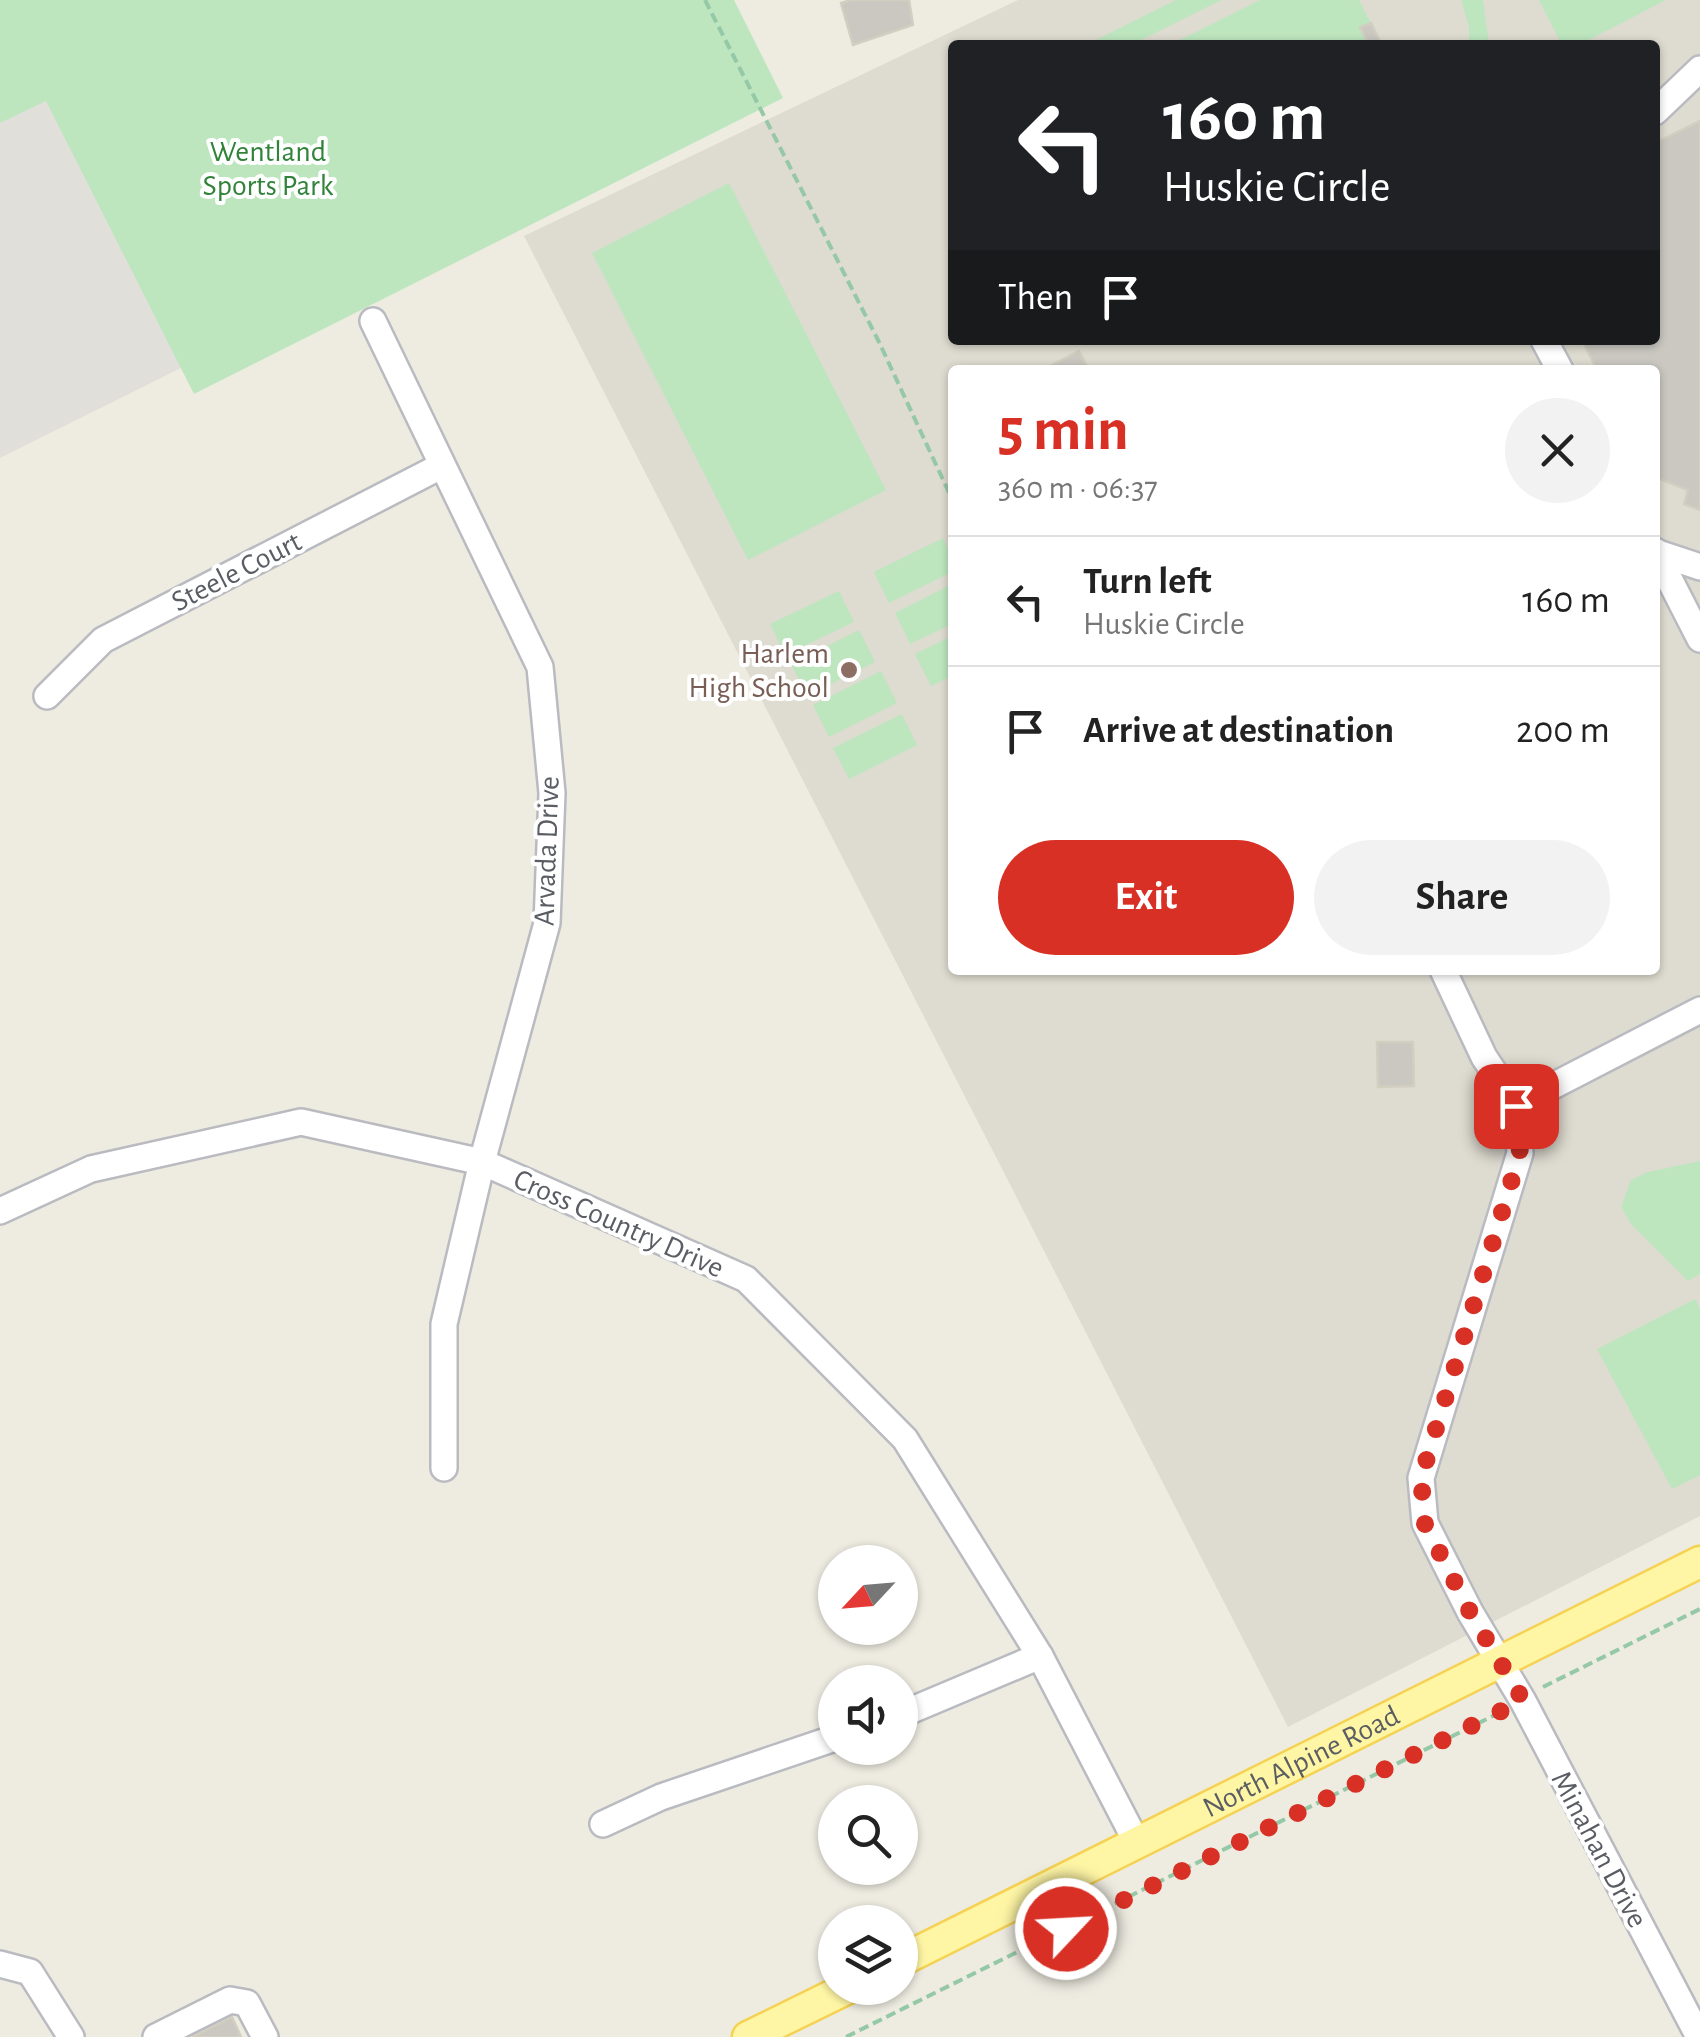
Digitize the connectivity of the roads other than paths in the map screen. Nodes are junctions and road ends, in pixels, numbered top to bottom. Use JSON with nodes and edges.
{"nodes":[{"id":1,"x":1700,"y":69,"type":"edge"},
{"id":2,"x":1660,"y":107,"type":"edge"},
{"id":3,"x":373,"y":321,"type":"dead end"},
{"id":4,"x":440,"y":466,"type":"junction"},
{"id":5,"x":1660,"y":553,"type":"edge"},
{"id":6,"x":1660,"y":561,"type":"edge"},
{"id":7,"x":1700,"y":567,"type":"edge"},
{"id":8,"x":1700,"y":639,"type":"edge"},
{"id":9,"x":47,"y":696,"type":"dead end"},
{"id":10,"x":1445,"y":975,"type":"edge"},
{"id":11,"x":1700,"y":1010,"type":"edge"},
{"id":12,"x":1516,"y":1106,"type":"junction"},
{"id":13,"x":482,"y":1162,"type":"junction"},
{"id":14,"x":0,"y":1210,"type":"edge"},
{"id":15,"x":444,"y":1468,"type":"dead end"},
{"id":16,"x":1700,"y":1562,"type":"edge"},
{"id":17,"x":1040,"y":1656,"type":"junction"},
{"id":18,"x":1501,"y":1661,"type":"junction"},
{"id":19,"x":918,"y":1707,"type":"edge"},
{"id":20,"x":818,"y":1744,"type":"edge"},
{"id":21,"x":603,"y":1824,"type":"dead end"},
{"id":22,"x":1137,"y":1843,"type":"junction"},
{"id":23,"x":918,"y":1952,"type":"edge"},
{"id":24,"x":0,"y":1964,"type":"edge"},
{"id":25,"x":818,"y":2003,"type":"edge"},
{"id":26,"x":70,"y":2037,"type":"edge"},
{"id":27,"x":156,"y":2037,"type":"edge"},
{"id":28,"x":265,"y":2037,"type":"edge"},
{"id":29,"x":748,"y":2037,"type":"edge"},
{"id":30,"x":1698,"y":2037,"type":"edge"}],
"edges":[{"from":1,"to":2,"type":"street"},
{"from":3,"to":4,"type":"street","name":"Arvada Drive"},
{"from":4,"to":9,"type":"street","name":"Steele Court"},
{"from":4,"to":13,"type":"street","name":"Arvada Drive"},
{"from":5,"to":7,"type":"street"},
{"from":6,"to":8,"type":"street"},
{"from":10,"to":12,"type":"street"},
{"from":11,"to":12,"type":"street"},
{"from":12,"to":18,"type":"street","name":"Minahan Drive"},
{"from":13,"to":14,"type":"street","name":"Cross Country Drive"},
{"from":13,"to":15,"type":"street","name":"Arvada Drive"},
{"from":13,"to":17,"type":"street","name":"Cross Country Drive"},
{"from":16,"to":18,"type":"main road","name":"North Alpine Road"},
{"from":17,"to":19,"type":"street"},
{"from":17,"to":22,"type":"street","name":"Cross Country Drive"},
{"from":18,"to":22,"type":"main road","name":"North Alpine Road"},
{"from":18,"to":30,"type":"street","name":"Minahan Drive"},
{"from":20,"to":21,"type":"street"},
{"from":22,"to":23,"type":"main road","name":"North Alpine Road"},
{"from":24,"to":26,"type":"street"},
{"from":25,"to":29,"type":"main road"},
{"from":27,"to":28,"type":"street"}]}
